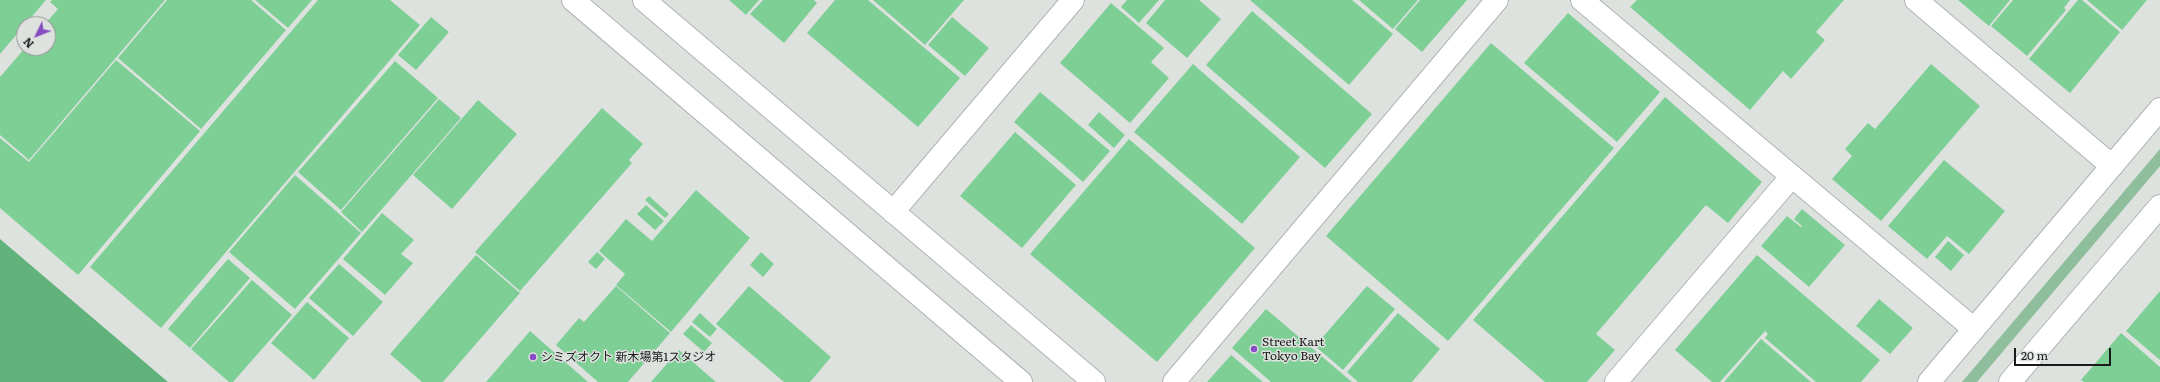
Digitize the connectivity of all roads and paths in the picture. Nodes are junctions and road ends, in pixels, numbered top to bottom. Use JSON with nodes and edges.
{"nodes":[{"id":1,"x":573,"y":0,"type":"edge"},
{"id":2,"x":644,"y":0,"type":"edge"},
{"id":3,"x":1073,"y":0,"type":"edge"},
{"id":4,"x":1497,"y":0,"type":"edge"},
{"id":5,"x":1582,"y":0,"type":"edge"},
{"id":6,"x":1916,"y":0,"type":"edge"},
{"id":7,"x":2160,"y":109,"type":"edge"},
{"id":8,"x":2112,"y":166,"type":"junction"},
{"id":9,"x":1792,"y":176,"type":"junction"},
{"id":10,"x":2160,"y":206,"type":"edge"},
{"id":11,"x":893,"y":212,"type":"junction"},
{"id":12,"x":1974,"y":329,"type":"junction"},
{"id":13,"x":1021,"y":382,"type":"edge"},
{"id":14,"x":1094,"y":382,"type":"edge"},
{"id":15,"x":1174,"y":382,"type":"edge"},
{"id":16,"x":1616,"y":382,"type":"edge"},
{"id":17,"x":1929,"y":382,"type":"edge"},
{"id":18,"x":2010,"y":382,"type":"edge"}],
"edges":[{"from":1,"to":13,"type":"street"},
{"from":2,"to":11,"type":"street"},
{"from":3,"to":11,"type":"street"},
{"from":4,"to":15,"type":"street"},
{"from":5,"to":9,"type":"street"},
{"from":6,"to":8,"type":"street"},
{"from":7,"to":8,"type":"street"},
{"from":8,"to":12,"type":"street"},
{"from":9,"to":12,"type":"street"},
{"from":9,"to":16,"type":"street"},
{"from":10,"to":18,"type":"street"},
{"from":11,"to":14,"type":"street"},
{"from":12,"to":17,"type":"street"}]}
